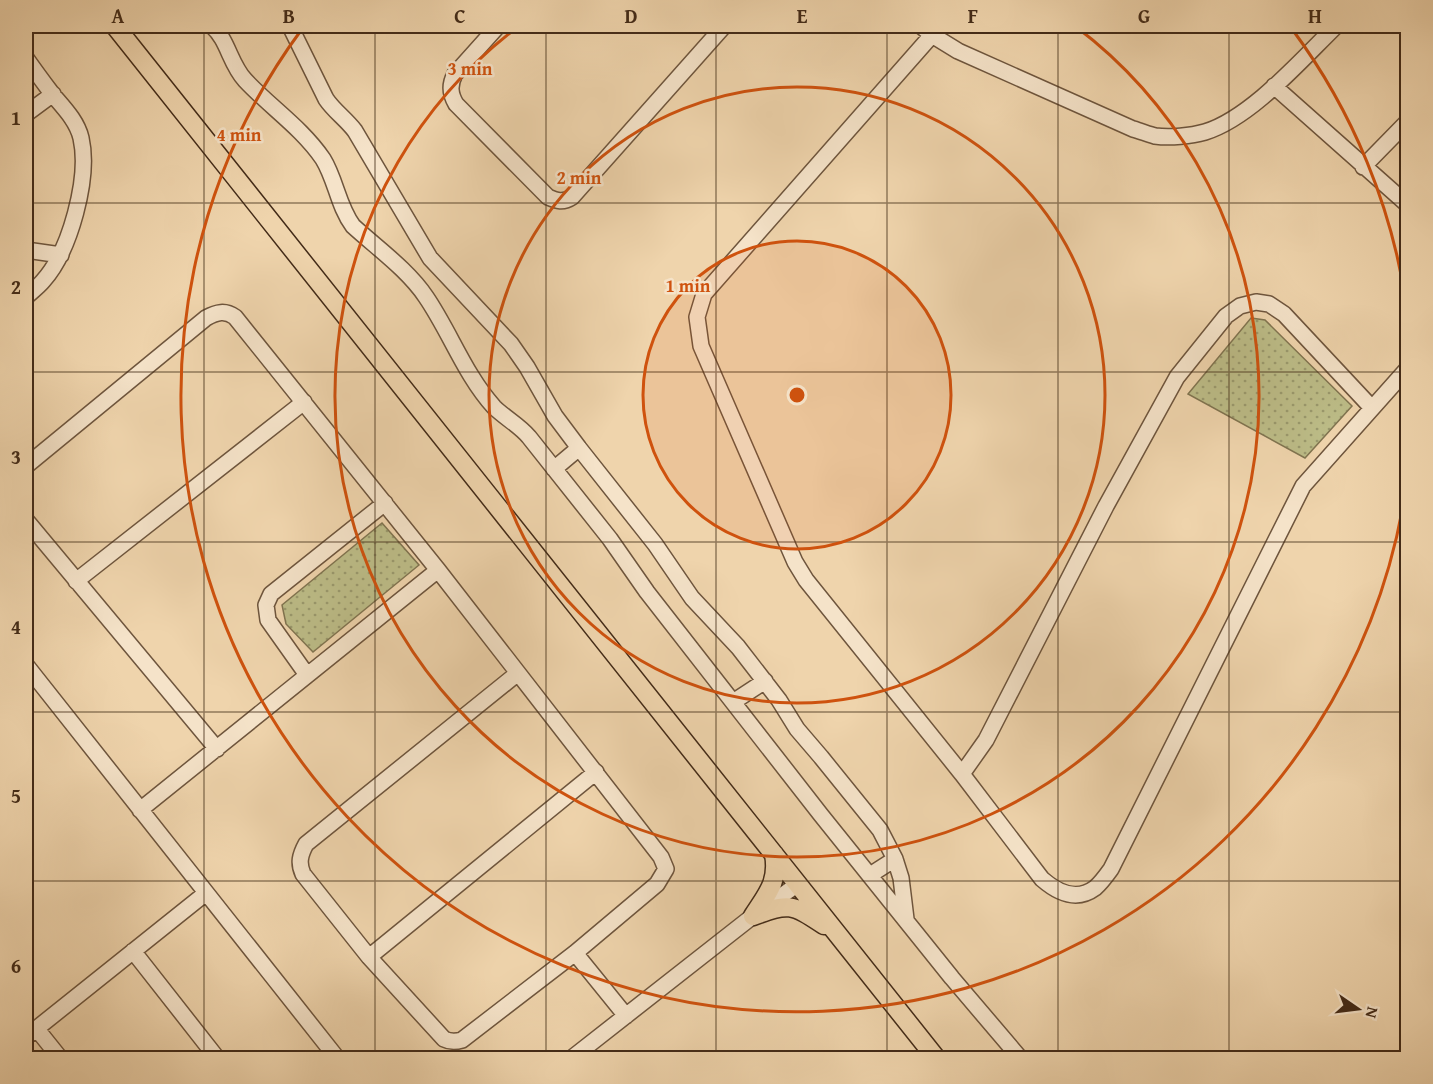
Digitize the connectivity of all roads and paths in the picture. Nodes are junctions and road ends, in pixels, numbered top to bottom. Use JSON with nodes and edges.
{"nodes":[{"id":1,"x":115,"y":26,"type":"edge"},
{"id":2,"x":212,"y":26,"type":"edge"},
{"id":3,"x":290,"y":26,"type":"edge"},
{"id":4,"x":498,"y":26,"type":"edge"},
{"id":5,"x":724,"y":26,"type":"edge"},
{"id":6,"x":1336,"y":26,"type":"edge"},
{"id":7,"x":926,"y":30,"type":"edge"},
{"id":8,"x":26,"y":58,"type":"edge"},
{"id":9,"x":1274,"y":86,"type":"junction"},
{"id":10,"x":53,"y":94,"type":"junction"},
{"id":11,"x":26,"y":114,"type":"edge"},
{"id":12,"x":1407,"y":121,"type":"edge"},
{"id":13,"x":1363,"y":167,"type":"junction"},
{"id":14,"x":1407,"y":205,"type":"edge"},
{"id":15,"x":26,"y":250,"type":"edge"},
{"id":16,"x":61,"y":255,"type":"junction"},
{"id":17,"x":26,"y":297,"type":"edge"},
{"id":18,"x":1407,"y":368,"type":"edge"},
{"id":19,"x":304,"y":402,"type":"junction"},
{"id":20,"x":1371,"y":407,"type":"junction"},
{"id":21,"x":579,"y":448,"type":"junction"},
{"id":22,"x":26,"y":466,"type":"edge"},
{"id":23,"x":554,"y":469,"type":"junction"},
{"id":24,"x":384,"y":503,"type":"junction"},
{"id":25,"x":26,"y":520,"type":"edge"},
{"id":26,"x":438,"y":570,"type":"junction"},
{"id":27,"x":76,"y":581,"type":"junction"},
{"id":28,"x":26,"y":665,"type":"edge"},
{"id":29,"x":518,"y":673,"type":"junction"},
{"id":30,"x":307,"y":675,"type":"junction"},
{"id":31,"x":765,"y":681,"type":"junction"},
{"id":32,"x":733,"y":702,"type":"junction"},
{"id":33,"x":217,"y":749,"type":"junction"},
{"id":34,"x":596,"y":772,"type":"junction"},
{"id":35,"x":962,"y":774,"type":"junction"},
{"id":36,"x":140,"y":810,"type":"junction"},
{"id":37,"x":774,"y":854,"type":"junction"},
{"id":38,"x":895,"y":859,"type":"junction"},
{"id":39,"x":870,"y":875,"type":"junction"},
{"id":40,"x":798,"y":884,"type":"junction"},
{"id":41,"x":206,"y":893,"type":"junction"},
{"id":42,"x":753,"y":916,"type":"junction"},
{"id":43,"x":906,"y":920,"type":"junction"},
{"id":44,"x":838,"y":934,"type":"junction"},
{"id":45,"x":133,"y":951,"type":"junction"},
{"id":46,"x":574,"y":953,"type":"junction"},
{"id":47,"x":369,"y":957,"type":"junction"},
{"id":48,"x":626,"y":1016,"type":"junction"},
{"id":49,"x":31,"y":1033,"type":"edge"},
{"id":50,"x":60,"y":1059,"type":"edge"},
{"id":51,"x":217,"y":1059,"type":"edge"},
{"id":52,"x":337,"y":1059,"type":"edge"},
{"id":53,"x":572,"y":1059,"type":"edge"},
{"id":54,"x":936,"y":1059,"type":"edge"},
{"id":55,"x":1020,"y":1059,"type":"edge"}],
"edges":[{"from":1,"to":37,"type":"main road"},
{"from":2,"to":23,"type":"street"},
{"from":3,"to":21,"type":"street"},
{"from":4,"to":5,"type":"street"},
{"from":6,"to":9,"type":"street"},
{"from":7,"to":9,"type":"street"},
{"from":7,"to":35,"type":"street"},
{"from":8,"to":10,"type":"street"},
{"from":9,"to":13,"type":"street"},
{"from":10,"to":11,"type":"street"},
{"from":10,"to":16,"type":"street"},
{"from":12,"to":13,"type":"street"},
{"from":13,"to":14,"type":"street"},
{"from":15,"to":16,"type":"street"},
{"from":16,"to":17,"type":"street"},
{"from":18,"to":20,"type":"street"},
{"from":19,"to":22,"type":"street"},
{"from":19,"to":24,"type":"street"},
{"from":19,"to":27,"type":"street"},
{"from":20,"to":35,"type":"street"},
{"from":20,"to":35,"type":"street"},
{"from":21,"to":23,"type":"street"},
{"from":21,"to":31,"type":"street"},
{"from":23,"to":32,"type":"street"},
{"from":24,"to":26,"type":"street"},
{"from":24,"to":30,"type":"street"},
{"from":25,"to":27,"type":"street"},
{"from":26,"to":29,"type":"street"},
{"from":26,"to":30,"type":"street"},
{"from":27,"to":33,"type":"street"},
{"from":28,"to":36,"type":"street"},
{"from":29,"to":34,"type":"street"},
{"from":29,"to":47,"type":"street"},
{"from":30,"to":33,"type":"street"},
{"from":31,"to":32,"type":"street"},
{"from":31,"to":38,"type":"street"},
{"from":32,"to":39,"type":"street"},
{"from":33,"to":36,"type":"street"},
{"from":34,"to":46,"type":"street"},
{"from":34,"to":47,"type":"street"},
{"from":36,"to":41,"type":"street"},
{"from":37,"to":40,"type":"main road"},
{"from":37,"to":42,"type":"main road"},
{"from":38,"to":39,"type":"street"},
{"from":38,"to":43,"type":"street"},
{"from":39,"to":43,"type":"street"},
{"from":40,"to":42,"type":"street"},
{"from":40,"to":44,"type":"main road"},
{"from":41,"to":45,"type":"street"},
{"from":41,"to":52,"type":"street"},
{"from":42,"to":44,"type":"main road"},
{"from":42,"to":48,"type":"street"},
{"from":43,"to":55,"type":"street"},
{"from":44,"to":54,"type":"main road"},
{"from":45,"to":49,"type":"street"},
{"from":45,"to":51,"type":"street"},
{"from":46,"to":47,"type":"street"},
{"from":46,"to":48,"type":"street"},
{"from":48,"to":53,"type":"street"},
{"from":49,"to":50,"type":"street"}]}
